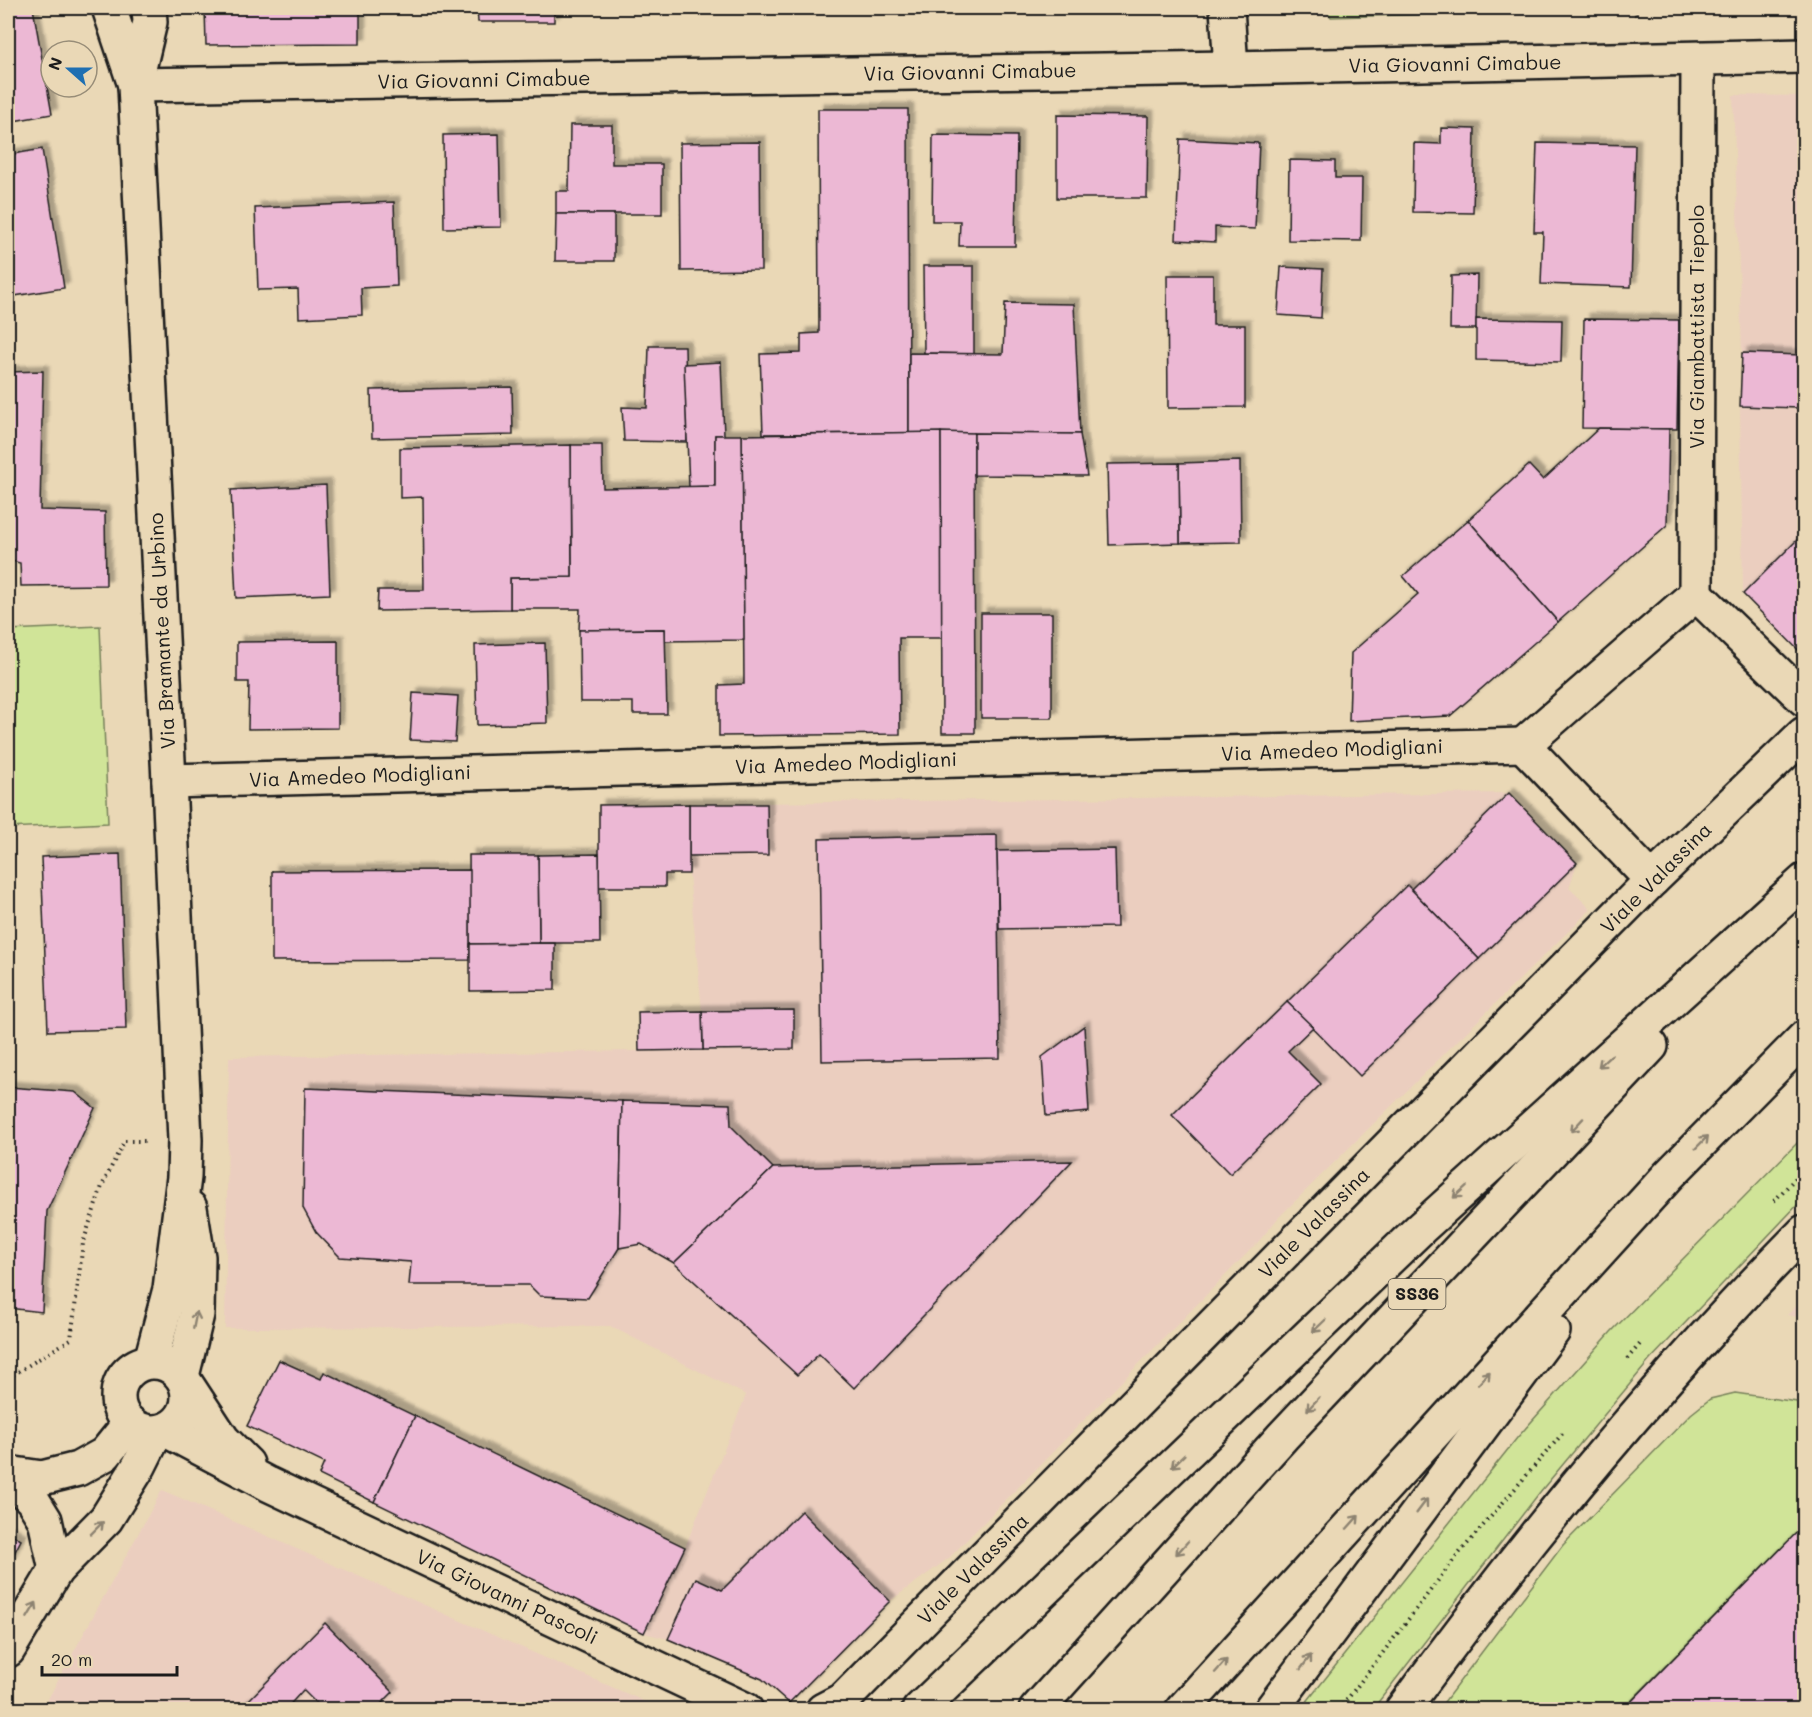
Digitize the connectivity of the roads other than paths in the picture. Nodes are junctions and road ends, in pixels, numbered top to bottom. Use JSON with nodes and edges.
{"nodes":[{"id":1,"x":109,"y":8,"type":"edge"},
{"id":2,"x":149,"y":8,"type":"edge"},
{"id":3,"x":1227,"y":8,"type":"edge"},
{"id":4,"x":1804,"y":56,"type":"edge"},
{"id":5,"x":1698,"y":59,"type":"junction"},
{"id":6,"x":1231,"y":68,"type":"junction"},
{"id":7,"x":135,"y":85,"type":"junction"},
{"id":8,"x":1696,"y":594,"type":"junction"},
{"id":9,"x":1804,"y":699,"type":"edge"},
{"id":10,"x":1804,"y":734,"type":"edge"},
{"id":11,"x":1523,"y":746,"type":"junction"},
{"id":12,"x":170,"y":781,"type":"junction"},
{"id":13,"x":1652,"y":880,"type":"junction"},
{"id":14,"x":1804,"y":882,"type":"edge"},
{"id":15,"x":1804,"y":1038,"type":"edge"},
{"id":16,"x":1669,"y":1175,"type":"junction"},
{"id":17,"x":184,"y":1177,"type":"junction"},
{"id":18,"x":1804,"y":1232,"type":"edge"},
{"id":19,"x":151,"y":1361,"type":"junction"},
{"id":20,"x":184,"y":1381,"type":"junction"},
{"id":21,"x":150,"y":1428,"type":"junction"},
{"id":22,"x":8,"y":1475,"type":"edge"},
{"id":23,"x":268,"y":1484,"type":"junction"},
{"id":24,"x":56,"y":1570,"type":"junction"},
{"id":25,"x":8,"y":1650,"type":"edge"},
{"id":26,"x":746,"y":1710,"type":"edge"},
{"id":27,"x":824,"y":1710,"type":"edge"},
{"id":28,"x":919,"y":1710,"type":"edge"},
{"id":29,"x":1036,"y":1710,"type":"edge"},
{"id":30,"x":1182,"y":1710,"type":"edge"},
{"id":31,"x":1271,"y":1710,"type":"edge"},
{"id":32,"x":1402,"y":1710,"type":"edge"}],
"edges":[{"from":1,"to":7,"type":"main road","name":"Via Bramante da Urbino"},
{"from":2,"to":7,"type":"main road","name":"Via Bramante da Urbino"},
{"from":3,"to":6,"type":"main road"},
{"from":4,"to":5,"type":"main road","name":"Via Giovanni Cimabue"},
{"from":5,"to":6,"type":"main road","name":"Via Giovanni Cimabue"},
{"from":5,"to":8,"type":"main road","name":"Via Giambattista Tiepolo"},
{"from":6,"to":7,"type":"main road","name":"Via Giovanni Cimabue"},
{"from":7,"to":12,"type":"main road","name":"Via Bramante da Urbino"},
{"from":8,"to":9,"type":"main road"},
{"from":8,"to":11,"type":"main road"},
{"from":10,"to":13,"type":"main road","name":"Viale Valassina"},
{"from":11,"to":12,"type":"main road","name":"Via Amedeo Modigliani"},
{"from":11,"to":13,"type":"main road"},
{"from":12,"to":17,"type":"main road","name":"Via Bramante da Urbino"},
{"from":13,"to":27,"type":"main road","name":"Viale Valassina"},
{"from":14,"to":28,"type":"main road","one_way":true},
{"from":14,"to":29,"type":"main road","number":"SS36","one_way":true},
{"from":16,"to":15,"type":"main road","one_way":true},
{"from":30,"to":16,"type":"main road","one_way":true},
{"from":31,"to":16,"type":"main road","one_way":true},
{"from":17,"to":19,"type":"main road","name":"Via Bramante da Urbino"},
{"from":20,"to":17,"type":"main road","name":"Via Bramante da Urbino","one_way":true},
{"from":18,"to":32,"type":"main road"},
{"from":19,"to":20,"type":"main road"},
{"from":19,"to":21,"type":"main road"},
{"from":20,"to":21,"type":"main road"},
{"from":20,"to":23,"type":"main road","name":"Via Giovanni Pascoli"},
{"from":21,"to":22,"type":"main road"},
{"from":21,"to":23,"type":"main road","name":"Via Giovanni Pascoli"},
{"from":24,"to":21,"type":"main road","one_way":true},
{"from":22,"to":24,"type":"main road"},
{"from":23,"to":26,"type":"main road","name":"Via Giovanni Pascoli"},
{"from":25,"to":24,"type":"main road","one_way":true}]}
